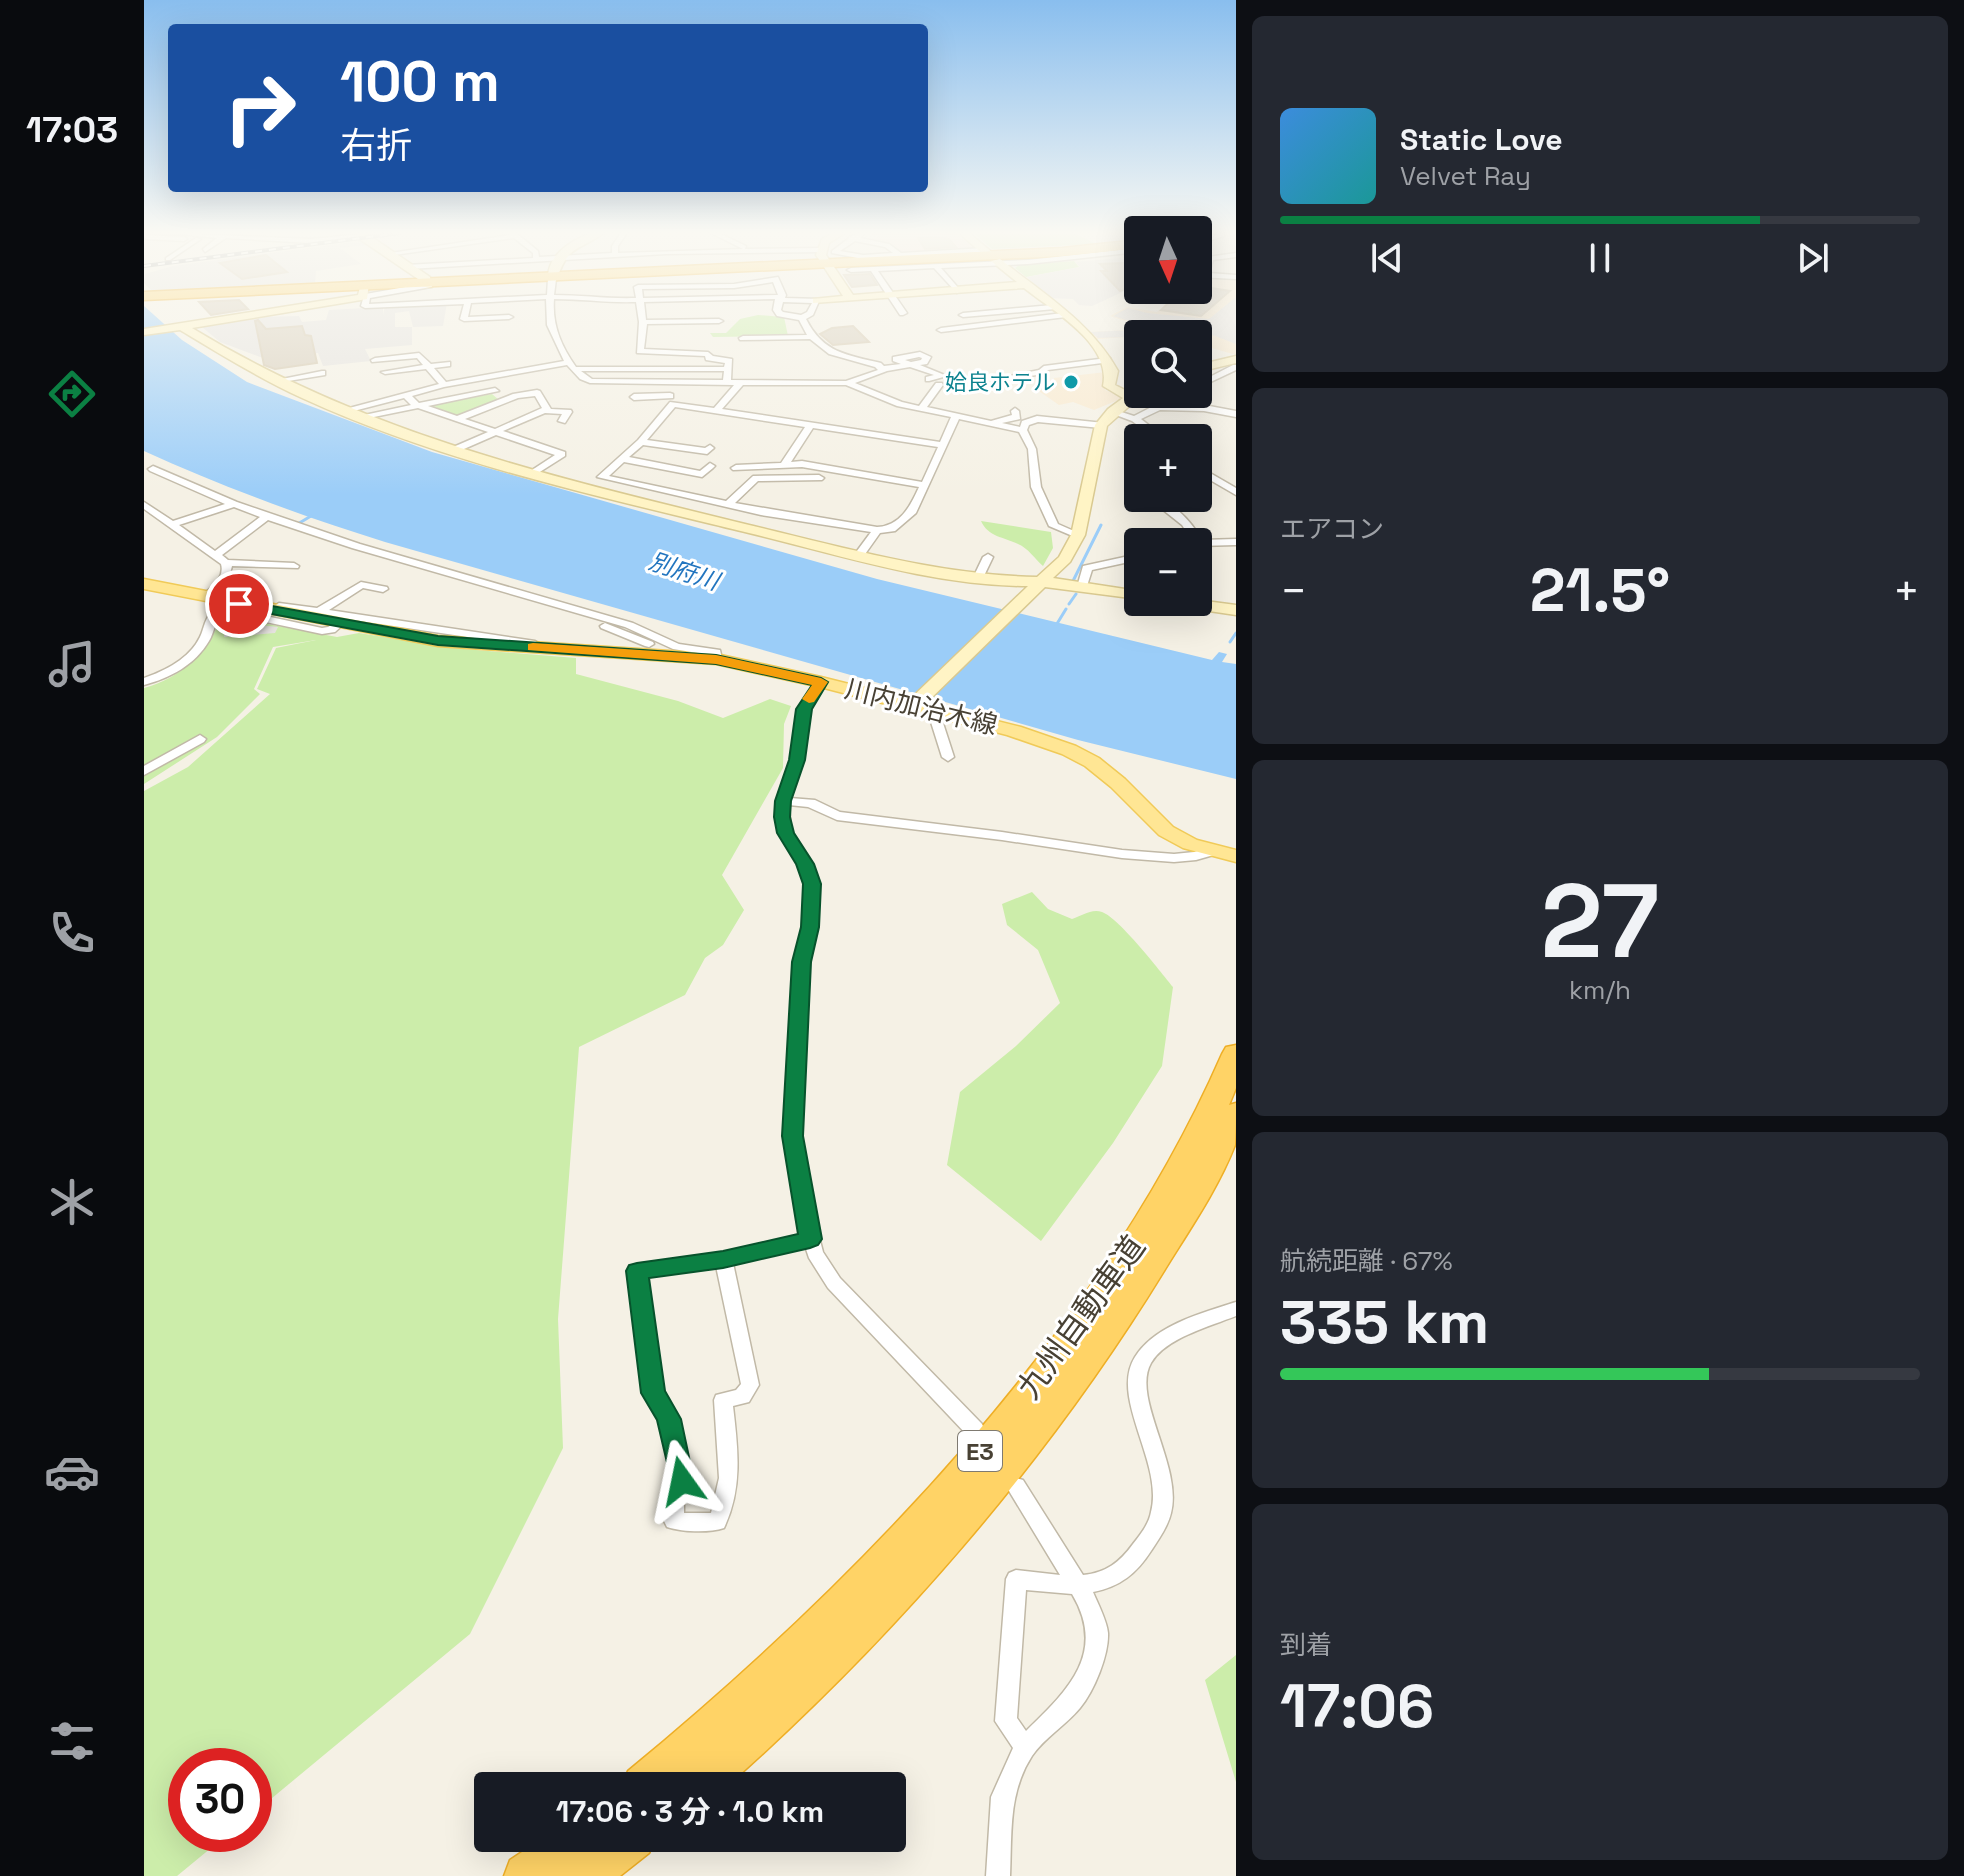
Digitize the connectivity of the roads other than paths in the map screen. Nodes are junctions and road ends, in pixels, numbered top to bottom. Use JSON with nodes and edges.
{"nodes":[{"id":1,"x":212,"y":321,"type":"edge"},
{"id":2,"x":550,"y":321,"type":"edge"},
{"id":3,"x":719,"y":321,"type":"dead end"},
{"id":4,"x":803,"y":321,"type":"edge"},
{"id":5,"x":1018,"y":321,"type":"edge"},
{"id":6,"x":1070,"y":321,"type":"edge"},
{"id":7,"x":643,"y":322,"type":"joint"},
{"id":8,"x":177,"y":327,"type":"junction"},
{"id":9,"x":941,"y":330,"type":"dead end"},
{"id":10,"x":144,"y":332,"type":"edge"},
{"id":11,"x":809,"y":337,"type":"junction"},
{"id":12,"x":743,"y":338,"type":"dead end"},
{"id":13,"x":925,"y":347,"type":"dead end"},
{"id":14,"x":927,"y":357,"type":"junction"},
{"id":15,"x":1236,"y":359,"type":"edge"},
{"id":16,"x":375,"y":360,"type":"dead end"},
{"id":17,"x":1107,"y":360,"type":"junction"},
{"id":18,"x":447,"y":364,"type":"dead end"},
{"id":19,"x":910,"y":365,"type":"junction"},
{"id":20,"x":1212,"y":365,"type":"edge"},
{"id":21,"x":428,"y":366,"type":"junction"},
{"id":22,"x":572,"y":366,"type":"junction"},
{"id":23,"x":1236,"y":367,"type":"edge"},
{"id":24,"x":728,"y":369,"type":"junction"},
{"id":25,"x":883,"y":369,"type":"junction"},
{"id":26,"x":385,"y":372,"type":"dead end"},
{"id":27,"x":482,"y":378,"type":"junction"},
{"id":28,"x":929,"y":379,"type":"dead end"},
{"id":29,"x":999,"y":379,"type":"dead end"},
{"id":30,"x":1212,"y":379,"type":"edge"},
{"id":31,"x":276,"y":381,"type":"junction"},
{"id":32,"x":675,"y":382,"type":"junction"},
{"id":33,"x":727,"y":382,"type":"junction"},
{"id":34,"x":741,"y":382,"type":"junction"},
{"id":35,"x":847,"y":383,"type":"junction"},
{"id":36,"x":444,"y":385,"type":"junction"},
{"id":37,"x":939,"y":385,"type":"dead end"},
{"id":38,"x":289,"y":388,"type":"junction"},
{"id":39,"x":495,"y":391,"type":"junction"},
{"id":40,"x":552,"y":391,"type":"dead end"},
{"id":41,"x":1124,"y":391,"type":"edge"},
{"id":42,"x":537,"y":393,"type":"junction"},
{"id":43,"x":405,"y":394,"type":"junction"},
{"id":44,"x":634,"y":397,"type":"dead end"},
{"id":45,"x":504,"y":400,"type":"junction"},
{"id":46,"x":671,"y":400,"type":"junction"},
{"id":47,"x":1124,"y":403,"type":"edge"},
{"id":48,"x":416,"y":405,"type":"junction"},
{"id":49,"x":1155,"y":408,"type":"edge"},
{"id":50,"x":1204,"y":408,"type":"edge"},
{"id":51,"x":921,"y":409,"type":"junction"},
{"id":52,"x":342,"y":411,"type":"junction"},
{"id":53,"x":546,"y":411,"type":"junction"},
{"id":54,"x":716,"y":411,"type":"junction"},
{"id":55,"x":1015,"y":411,"type":"dead end"},
{"id":56,"x":1112,"y":412,"type":"junction"},
{"id":57,"x":1236,"y":414,"type":"edge"},
{"id":58,"x":359,"y":417,"type":"junction"},
{"id":59,"x":956,"y":417,"type":"junction"},
{"id":60,"x":457,"y":419,"type":"junction"},
{"id":61,"x":1135,"y":419,"type":"junction"},
{"id":62,"x":562,"y":421,"type":"dead end"},
{"id":63,"x":981,"y":423,"type":"junction"},
{"id":64,"x":1142,"y":424,"type":"edge"},
{"id":65,"x":811,"y":425,"type":"junction"},
{"id":66,"x":1101,"y":425,"type":"junction"},
{"id":67,"x":1023,"y":430,"type":"junction"},
{"id":68,"x":496,"y":432,"type":"junction"},
{"id":69,"x":641,"y":442,"type":"junction"},
{"id":70,"x":941,"y":445,"type":"junction"},
{"id":71,"x":710,"y":448,"type":"dead end"},
{"id":72,"x":454,"y":450,"type":"junction"},
{"id":73,"x":623,"y":459,"type":"junction"},
{"id":74,"x":785,"y":464,"type":"junction"},
{"id":75,"x":710,"y":466,"type":"dead end"},
{"id":76,"x":736,"y":468,"type":"dead end"},
{"id":77,"x":147,"y":469,"type":"edge"},
{"id":78,"x":535,"y":472,"type":"junction"},
{"id":79,"x":602,"y":477,"type":"junction"},
{"id":80,"x":1212,"y":477,"type":"edge"},
{"id":81,"x":819,"y":478,"type":"dead end"},
{"id":82,"x":922,"y":485,"type":"junction"},
{"id":83,"x":587,"y":487,"type":"junction"},
{"id":84,"x":1236,"y":492,"type":"edge"},
{"id":85,"x":234,"y":504,"type":"junction"},
{"id":86,"x":729,"y":504,"type":"junction"},
{"id":87,"x":144,"y":505,"type":"edge"},
{"id":88,"x":1172,"y":512,"type":"edge"},
{"id":89,"x":267,"y":516,"type":"junction"},
{"id":90,"x":174,"y":524,"type":"junction"},
{"id":91,"x":1190,"y":528,"type":"edge"},
{"id":92,"x":877,"y":530,"type":"junction"},
{"id":93,"x":1078,"y":535,"type":"junction"},
{"id":94,"x":1236,"y":542,"type":"edge"},
{"id":95,"x":1212,"y":543,"type":"edge"},
{"id":96,"x":216,"y":555,"type":"junction"},
{"id":97,"x":859,"y":555,"type":"junction"},
{"id":98,"x":988,"y":557,"type":"dead end"},
{"id":99,"x":1124,"y":560,"type":"edge"},
{"id":100,"x":226,"y":563,"type":"junction"},
{"id":101,"x":294,"y":566,"type":"dead end"},
{"id":102,"x":977,"y":580,"type":"junction"},
{"id":103,"x":1041,"y":582,"type":"junction"},
{"id":104,"x":144,"y":584,"type":"edge"},
{"id":105,"x":1082,"y":587,"type":"junction"},
{"id":106,"x":383,"y":589,"type":"dead end"},
{"id":107,"x":1124,"y":593,"type":"edge"},
{"id":108,"x":207,"y":597,"type":"junction"},
{"id":109,"x":532,"y":600,"type":"dead end"},
{"id":110,"x":239,"y":604,"type":"junction"},
{"id":111,"x":1212,"y":606,"type":"edge"},
{"id":112,"x":1236,"y":610,"type":"edge"},
{"id":113,"x":319,"y":612,"type":"junction"},
{"id":114,"x":340,"y":623,"type":"junction"},
{"id":115,"x":677,"y":647,"type":"junction"},
{"id":116,"x":540,"y":648,"type":"junction"},
{"id":117,"x":716,"y":659,"type":"junction"},
{"id":118,"x":144,"y":682,"type":"edge"},
{"id":119,"x":821,"y":682,"type":"junction"},
{"id":120,"x":916,"y":703,"type":"junction"},
{"id":121,"x":943,"y":713,"type":"junction"},
{"id":122,"x":200,"y":739,"type":"dead end"},
{"id":123,"x":948,"y":757,"type":"dead end"},
{"id":124,"x":144,"y":771,"type":"edge"},
{"id":125,"x":783,"y":801,"type":"junction"},
{"id":126,"x":1212,"y":851,"type":"junction"},
{"id":127,"x":1236,"y":856,"type":"edge"},
{"id":128,"x":1236,"y":1054,"type":"edge"},
{"id":129,"x":1236,"y":1113,"type":"edge"},
{"id":130,"x":810,"y":1239,"type":"junction"},
{"id":131,"x":723,"y":1259,"type":"junction"},
{"id":132,"x":1236,"y":1309,"type":"edge"},
{"id":133,"x":975,"y":1430,"type":"dead end"},
{"id":134,"x":1016,"y":1486,"type":"dead end"},
{"id":135,"x":1080,"y":1588,"type":"junction"},
{"id":136,"x":1025,"y":1747,"type":"junction"},
{"id":137,"x":660,"y":1772,"type":"edge"},
{"id":138,"x":711,"y":1772,"type":"edge"},
{"id":139,"x":560,"y":1852,"type":"edge"},
{"id":140,"x":616,"y":1852,"type":"edge"},
{"id":141,"x":526,"y":1876,"type":"edge"},
{"id":142,"x":585,"y":1876,"type":"edge"},
{"id":143,"x":998,"y":1876,"type":"edge"}],
"edges":[{"from":1,"to":8,"type":"street"},
{"from":2,"to":22,"type":"street"},
{"from":3,"to":7,"type":"street"},
{"from":4,"to":11,"type":"street"},
{"from":5,"to":9,"type":"street"},
{"from":6,"to":17,"type":"street"},
{"from":7,"to":24,"type":"street"},
{"from":8,"to":10,"type":"street"},
{"from":8,"to":31,"type":"street"},
{"from":11,"to":12,"type":"street"},
{"from":11,"to":25,"type":"street"},
{"from":13,"to":14,"type":"street"},
{"from":14,"to":19,"type":"street"},
{"from":14,"to":19,"type":"street"},
{"from":15,"to":20,"type":"street"},
{"from":16,"to":21,"type":"street"},
{"from":17,"to":29,"type":"street"},
{"from":17,"to":41,"type":"street"},
{"from":18,"to":21,"type":"street"},
{"from":19,"to":25,"type":"street"},
{"from":19,"to":28,"type":"street"},
{"from":21,"to":26,"type":"street"},
{"from":21,"to":36,"type":"street"},
{"from":22,"to":24,"type":"street"},
{"from":22,"to":27,"type":"street"},
{"from":22,"to":32,"type":"street"},
{"from":23,"to":30,"type":"street"},
{"from":24,"to":33,"type":"street"},
{"from":25,"to":35,"type":"street"},
{"from":27,"to":36,"type":"street"},
{"from":27,"to":39,"type":"street"},
{"from":31,"to":38,"type":"street"},
{"from":31,"to":38,"type":"street"},
{"from":32,"to":33,"type":"street"},
{"from":32,"to":46,"type":"street"},
{"from":33,"to":34,"type":"street"},
{"from":34,"to":35,"type":"street"},
{"from":34,"to":54,"type":"street"},
{"from":35,"to":51,"type":"street"},
{"from":36,"to":43,"type":"street"},
{"from":37,"to":51,"type":"street"},
{"from":38,"to":52,"type":"street"},
{"from":39,"to":45,"type":"street"},
{"from":39,"to":48,"type":"street"},
{"from":40,"to":42,"type":"street"},
{"from":42,"to":45,"type":"street"},
{"from":42,"to":53,"type":"street"},
{"from":43,"to":48,"type":"street"},
{"from":43,"to":52,"type":"street"},
{"from":44,"to":46,"type":"street"},
{"from":45,"to":60,"type":"street"},
{"from":46,"to":54,"type":"street"},
{"from":46,"to":69,"type":"street"},
{"from":47,"to":56,"type":"street"},
{"from":48,"to":58,"type":"street"},
{"from":48,"to":60,"type":"street"},
{"from":49,"to":61,"type":"street"},
{"from":50,"to":57,"type":"street"},
{"from":51,"to":59,"type":"street"},
{"from":52,"to":58,"type":"street"},
{"from":53,"to":62,"type":"street"},
{"from":53,"to":68,"type":"street"},
{"from":54,"to":65,"type":"street"},
{"from":55,"to":63,"type":"street"},
{"from":56,"to":61,"type":"street"},
{"from":56,"to":66,"type":"street"},
{"from":58,"to":72,"type":"street"},
{"from":59,"to":63,"type":"street"},
{"from":59,"to":70,"type":"street"},
{"from":60,"to":68,"type":"street"},
{"from":61,"to":64,"type":"street"},
{"from":63,"to":67,"type":"street"},
{"from":65,"to":70,"type":"street"},
{"from":65,"to":74,"type":"street"},
{"from":66,"to":67,"type":"street"},
{"from":66,"to":93,"type":"street"},
{"from":67,"to":93,"type":"street"},
{"from":68,"to":72,"type":"street"},
{"from":68,"to":78,"type":"street"},
{"from":69,"to":71,"type":"street"},
{"from":69,"to":73,"type":"street"},
{"from":70,"to":82,"type":"street"},
{"from":72,"to":78,"type":"street"},
{"from":73,"to":75,"type":"street"},
{"from":73,"to":79,"type":"street"},
{"from":74,"to":76,"type":"street"},
{"from":74,"to":82,"type":"street"},
{"from":77,"to":85,"type":"street"},
{"from":78,"to":83,"type":"street"},
{"from":79,"to":83,"type":"street"},
{"from":79,"to":86,"type":"street"},
{"from":80,"to":84,"type":"street"},
{"from":81,"to":86,"type":"street"},
{"from":82,"to":92,"type":"street"},
{"from":83,"to":97,"type":"street"},
{"from":85,"to":89,"type":"street"},
{"from":85,"to":90,"type":"street"},
{"from":86,"to":92,"type":"street"},
{"from":87,"to":90,"type":"street"},
{"from":88,"to":91,"type":"street"},
{"from":89,"to":96,"type":"street"},
{"from":89,"to":115,"type":"street"},
{"from":90,"to":96,"type":"street"},
{"from":92,"to":97,"type":"street"},
{"from":93,"to":103,"type":"street"},
{"from":94,"to":95,"type":"street"},
{"from":96,"to":100,"type":"street"},
{"from":97,"to":102,"type":"street"},
{"from":98,"to":102,"type":"street"},
{"from":99,"to":105,"type":"street"},
{"from":100,"to":101,"type":"street"},
{"from":100,"to":108,"type":"street"},
{"from":102,"to":103,"type":"street"},
{"from":103,"to":105,"type":"street"},
{"from":103,"to":120,"type":"street"},
{"from":104,"to":108,"type":"main road","name":"川内加治木線"},
{"from":105,"to":107,"type":"street"},
{"from":106,"to":113,"type":"street"},
{"from":108,"to":110,"type":"main road","name":"川内加治木線"},
{"from":109,"to":115,"type":"street"},
{"from":110,"to":113,"type":"street"},
{"from":110,"to":114,"type":"main road","name":"川内加治木線"},
{"from":111,"to":112,"type":"street"},
{"from":113,"to":116,"type":"street"},
{"from":114,"to":116,"type":"main road","name":"川内加治木線"},
{"from":114,"to":118,"type":"street"},
{"from":115,"to":117,"type":"street"},
{"from":116,"to":117,"type":"main road","name":"川内加治木線"},
{"from":117,"to":119,"type":"main road","name":"川内加治木線"},
{"from":119,"to":120,"type":"main road","name":"川内加治木線"},
{"from":119,"to":125,"type":"street"},
{"from":120,"to":121,"type":"main road","name":"川内加治木線"},
{"from":121,"to":123,"type":"street"},
{"from":121,"to":126,"type":"main road","name":"川内加治木線"},
{"from":122,"to":124,"type":"street"},
{"from":125,"to":126,"type":"street"},
{"from":125,"to":130,"type":"street"},
{"from":126,"to":127,"type":"main road","name":"川内加治木線"},
{"from":128,"to":137,"type":"highway","name":"九州自動車道","number":"E3"},
{"from":129,"to":138,"type":"highway","name":"九州自動車道","number":"E3"},
{"from":130,"to":131,"type":"street"},
{"from":130,"to":133,"type":"street"},
{"from":131,"to":131,"type":"street"},
{"from":132,"to":135,"type":"street"},
{"from":134,"to":135,"type":"street"},
{"from":135,"to":136,"type":"street"},
{"from":135,"to":136,"type":"street"},
{"from":136,"to":143,"type":"street"},
{"from":139,"to":141,"type":"highway"},
{"from":140,"to":142,"type":"highway"}]}
